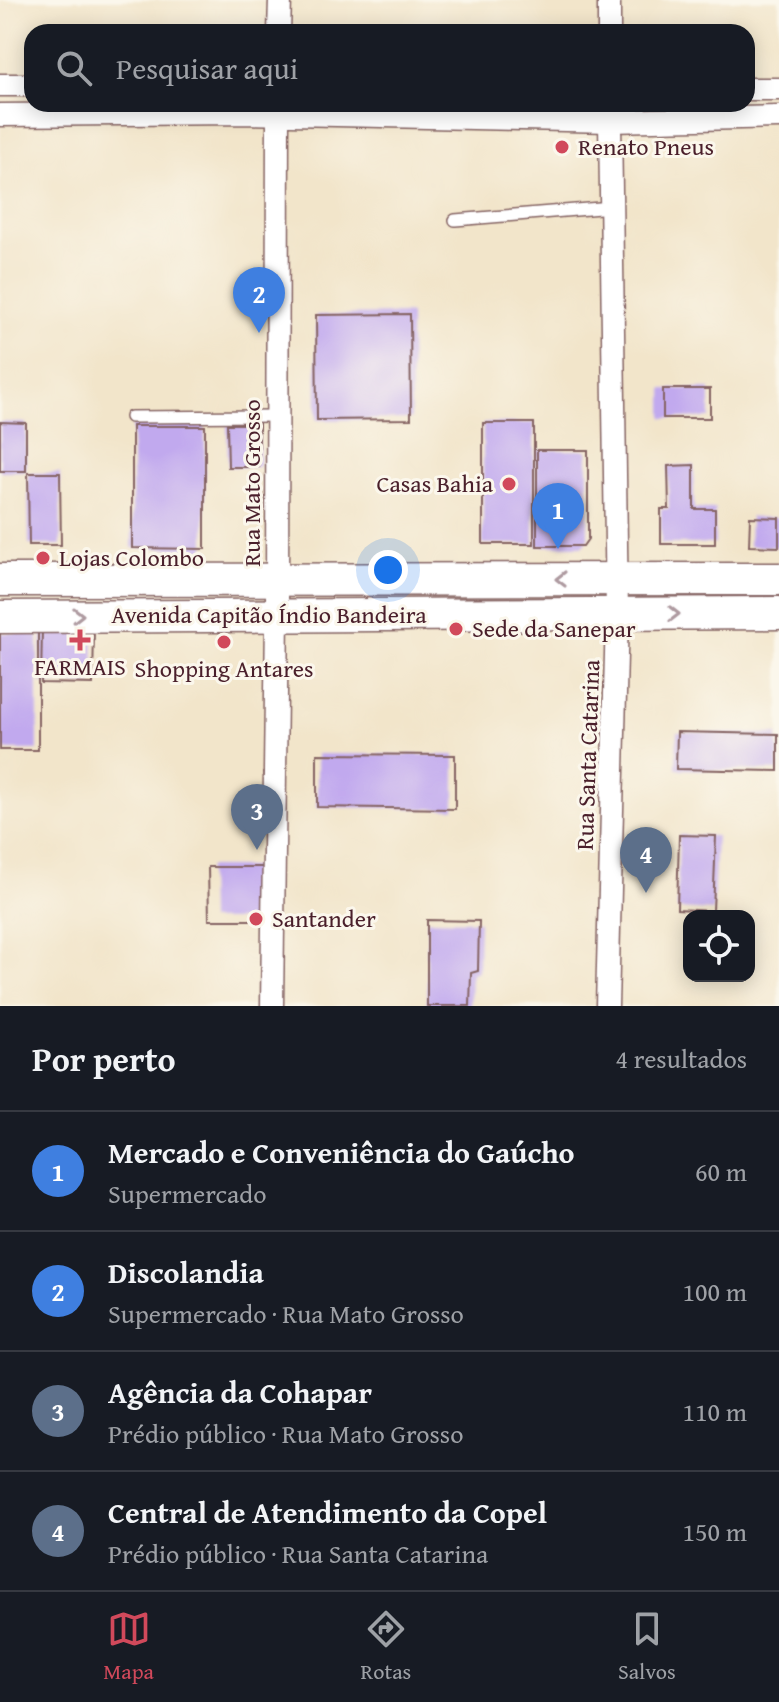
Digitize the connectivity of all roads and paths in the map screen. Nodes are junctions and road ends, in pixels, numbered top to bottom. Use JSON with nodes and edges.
{"nodes":[{"id":1,"x":280,"y":0,"type":"edge"},
{"id":2,"x":609,"y":0,"type":"edge"},
{"id":3,"x":279,"y":24,"type":"edge"},
{"id":4,"x":609,"y":24,"type":"edge"},
{"id":5,"x":0,"y":85,"type":"edge"},
{"id":6,"x":24,"y":85,"type":"edge"},
{"id":7,"x":755,"y":89,"type":"edge"},
{"id":8,"x":779,"y":89,"type":"edge"},
{"id":9,"x":139,"y":112,"type":"edge"},
{"id":10,"x":278,"y":112,"type":"edge"},
{"id":11,"x":532,"y":112,"type":"edge"},
{"id":12,"x":596,"y":112,"type":"edge"},
{"id":13,"x":616,"y":113,"type":"edge"},
{"id":14,"x":0,"y":115,"type":"edge"},
{"id":15,"x":779,"y":117,"type":"edge"},
{"id":16,"x":612,"y":207,"type":"junction"},
{"id":17,"x":455,"y":220,"type":"dead end"},
{"id":18,"x":278,"y":416,"type":"junction"},
{"id":19,"x":131,"y":417,"type":"dead end"},
{"id":20,"x":618,"y":579,"type":"junction"},
{"id":21,"x":779,"y":579,"type":"edge"},
{"id":22,"x":0,"y":580,"type":"edge"},
{"id":23,"x":277,"y":580,"type":"junction"},
{"id":24,"x":779,"y":613,"type":"edge"},
{"id":25,"x":277,"y":615,"type":"junction"},
{"id":26,"x":617,"y":615,"type":"junction"},
{"id":27,"x":0,"y":617,"type":"edge"},
{"id":28,"x":272,"y":1006,"type":"edge"},
{"id":29,"x":607,"y":1006,"type":"edge"}],
"edges":[{"from":1,"to":3,"type":"street"},
{"from":2,"to":4,"type":"street"},
{"from":5,"to":6,"type":"street"},
{"from":7,"to":8,"type":"street"},
{"from":9,"to":14,"type":"street"},
{"from":10,"to":18,"type":"street","name":"Rua Mato Grosso"},
{"from":11,"to":13,"type":"street"},
{"from":12,"to":13,"type":"street"},
{"from":13,"to":15,"type":"street"},
{"from":13,"to":16,"type":"street","name":"Rua Santa Catarina"},
{"from":16,"to":17,"type":"lane"},
{"from":16,"to":20,"type":"street","name":"Rua Santa Catarina"},
{"from":18,"to":19,"type":"lane"},
{"from":18,"to":23,"type":"street","name":"Rua Mato Grosso"},
{"from":20,"to":21,"type":"main road","name":"Avenida Capitão Índio Bandeira"},
{"from":20,"to":23,"type":"main road","name":"Avenida Capitão Índio Bandeira","one_way":true},
{"from":20,"to":26,"type":"street","name":"Rua Santa Catarina"},
{"from":22,"to":23,"type":"main road","name":"Avenida Capitão Índio Bandeira"},
{"from":23,"to":25,"type":"street","name":"Rua Mato Grosso"},
{"from":26,"to":24,"type":"main road","name":"Avenida Capitão Índio Bandeira","one_way":true},
{"from":25,"to":26,"type":"main road","name":"Avenida Capitão Índio Bandeira"},
{"from":27,"to":25,"type":"main road","name":"Avenida Capitão Índio Bandeira","one_way":true},
{"from":25,"to":28,"type":"street","name":"Rua Mato Grosso"},
{"from":26,"to":29,"type":"street","name":"Rua Santa Catarina"}]}
